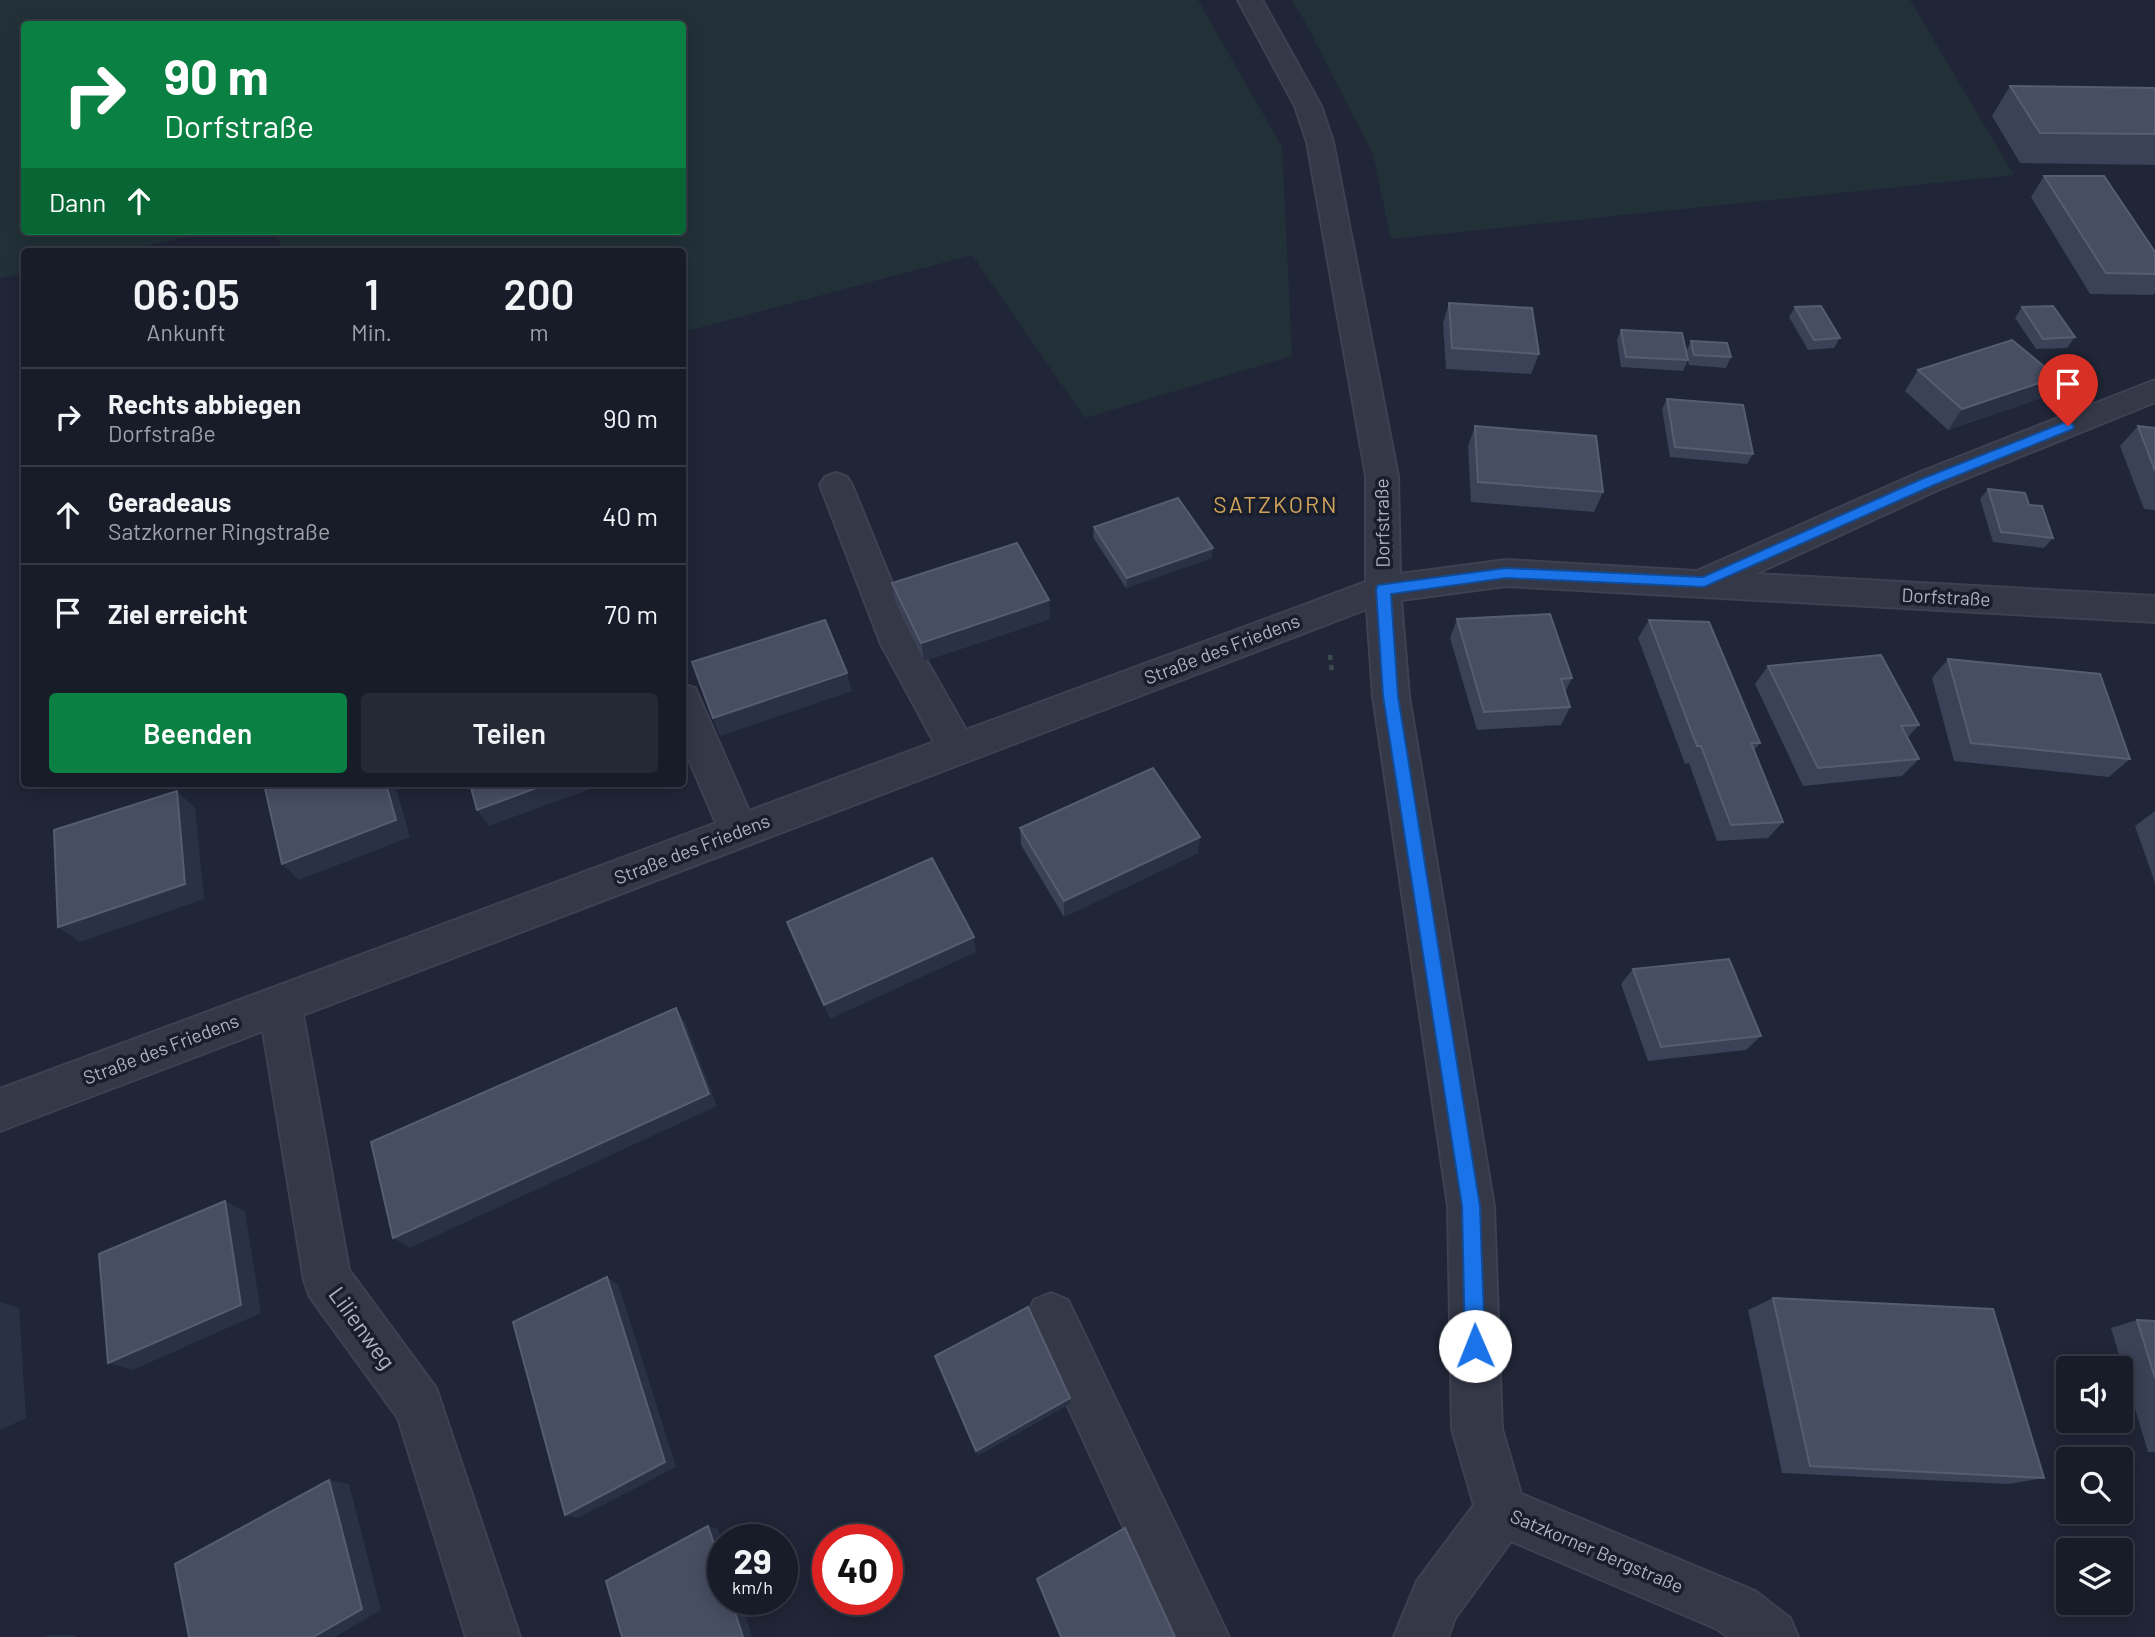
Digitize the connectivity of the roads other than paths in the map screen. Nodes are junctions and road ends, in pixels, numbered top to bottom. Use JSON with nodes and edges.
{"nodes":[{"id":1,"x":1250,"y":0,"type":"edge"},
{"id":2,"x":2155,"y":390,"type":"edge"},
{"id":3,"x":836,"y":485,"type":"dead end"},
{"id":4,"x":1704,"y":582,"type":"junction"},
{"id":5,"x":1383,"y":589,"type":"junction"},
{"id":6,"x":2155,"y":610,"type":"edge"},
{"id":7,"x":686,"y":684,"type":"edge"},
{"id":8,"x":957,"y":749,"type":"junction"},
{"id":9,"x":738,"y":832,"type":"junction"},
{"id":10,"x":280,"y":1004,"type":"junction"},
{"id":11,"x":0,"y":1110,"type":"edge"},
{"id":12,"x":1051,"y":1317,"type":"dead end"},
{"id":13,"x":1501,"y":1511,"type":"junction"},
{"id":14,"x":493,"y":1637,"type":"edge"},
{"id":15,"x":1202,"y":1637,"type":"edge"},
{"id":16,"x":1421,"y":1637,"type":"edge"},
{"id":17,"x":1771,"y":1637,"type":"edge"}],
"edges":[{"from":1,"to":5,"type":"street","name":"Dorfstraße"},
{"from":2,"to":4,"type":"street"},
{"from":3,"to":8,"type":"street"},
{"from":4,"to":5,"type":"street","name":"Dorfstraße"},
{"from":4,"to":6,"type":"street","name":"Dorfstraße"},
{"from":5,"to":8,"type":"street","name":"Straße des Friedens"},
{"from":5,"to":13,"type":"street","name":"Satzkorner Bergstraße"},
{"from":7,"to":9,"type":"street"},
{"from":8,"to":9,"type":"street","name":"Straße des Friedens"},
{"from":9,"to":10,"type":"street","name":"Straße des Friedens"},
{"from":10,"to":11,"type":"street","name":"Straße des Friedens"},
{"from":10,"to":14,"type":"street","name":"Lilienweg"},
{"from":12,"to":15,"type":"street"},
{"from":13,"to":16,"type":"street"},
{"from":13,"to":17,"type":"street","name":"Satzkorner Bergstraße"}]}
